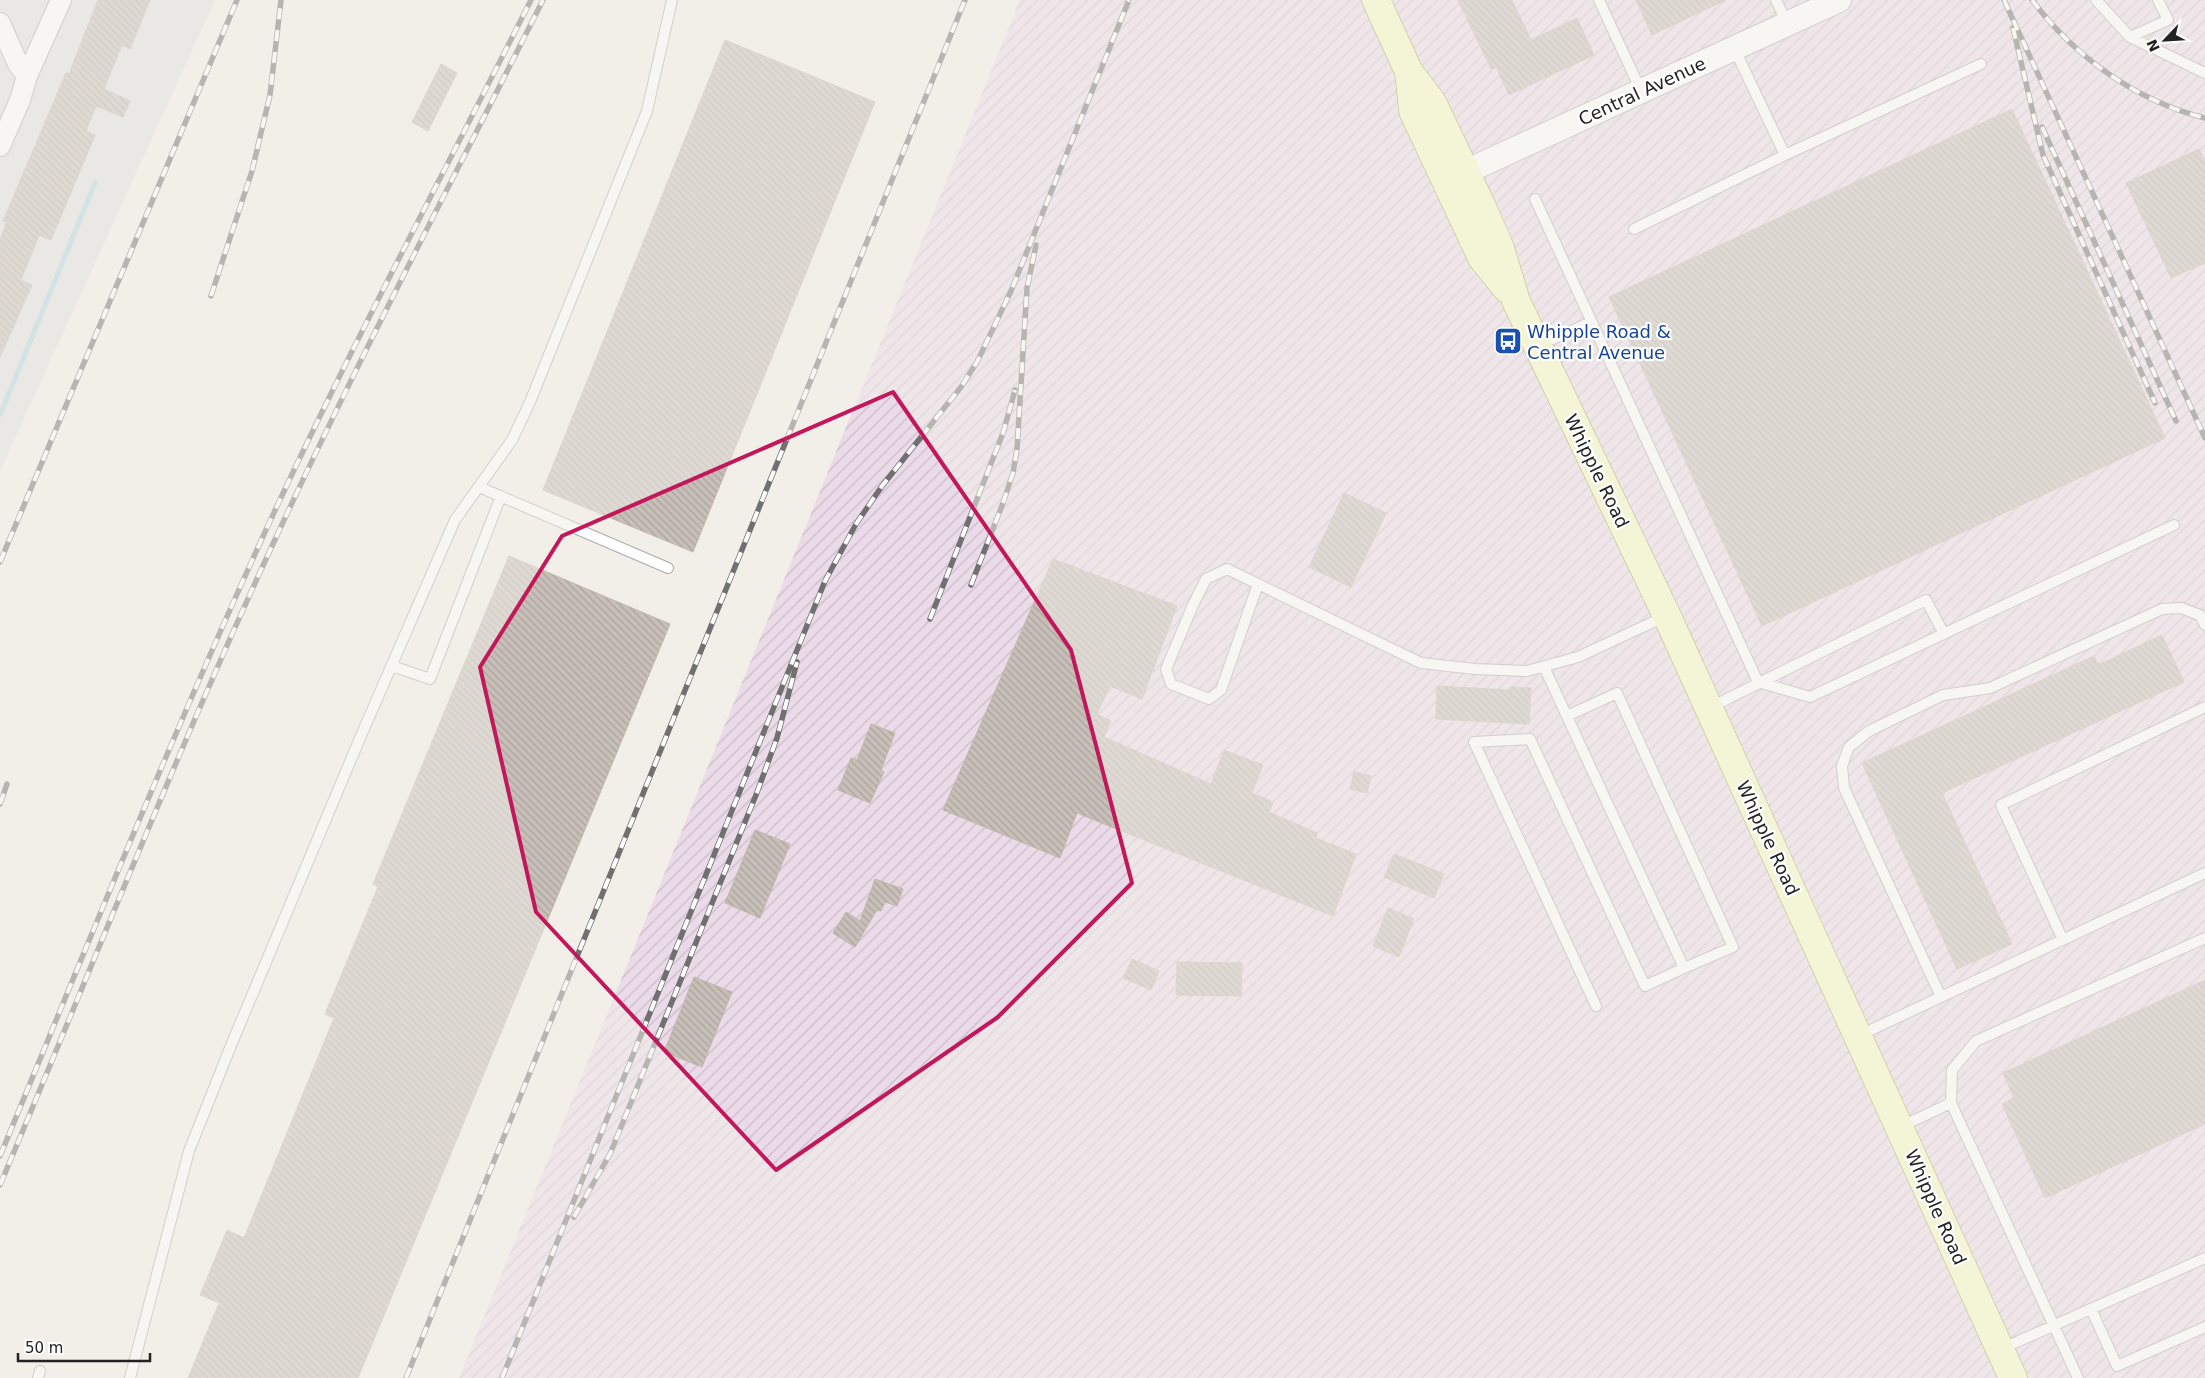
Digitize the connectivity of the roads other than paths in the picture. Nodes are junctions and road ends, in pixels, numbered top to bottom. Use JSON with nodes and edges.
{"nodes":[{"id":1,"x":61,"y":0,"type":"edge"},
{"id":2,"x":672,"y":0,"type":"edge"},
{"id":3,"x":1376,"y":0,"type":"edge"},
{"id":4,"x":1599,"y":0,"type":"edge"},
{"id":5,"x":1776,"y":0,"type":"edge"},
{"id":6,"x":1839,"y":0,"type":"edge"},
{"id":7,"x":2096,"y":0,"type":"edge"},
{"id":8,"x":2158,"y":0,"type":"edge"},
{"id":9,"x":0,"y":23,"type":"edge"},
{"id":10,"x":1787,"y":24,"type":"junction"},
{"id":11,"x":2130,"y":37,"type":"junction"},
{"id":12,"x":1734,"y":48,"type":"junction"},
{"id":13,"x":1981,"y":64,"type":"dead end"},
{"id":14,"x":2205,"y":74,"type":"edge"},
{"id":15,"x":27,"y":76,"type":"junction"},
{"id":16,"x":1641,"y":91,"type":"junction"},
{"id":17,"x":0,"y":146,"type":"edge"},
{"id":18,"x":1785,"y":155,"type":"junction"},
{"id":19,"x":1455,"y":176,"type":"junction"},
{"id":20,"x":1535,"y":199,"type":"dead end"},
{"id":21,"x":1634,"y":229,"type":"dead end"},
{"id":22,"x":1591,"y":322,"type":"junction"},
{"id":23,"x":1537,"y":346,"type":"junction"},
{"id":24,"x":479,"y":487,"type":"junction"},
{"id":25,"x":501,"y":496,"type":"junction"},
{"id":26,"x":2174,"y":525,"type":"dead end"},
{"id":27,"x":668,"y":568,"type":"dead end"},
{"id":28,"x":1258,"y":584,"type":"junction"},
{"id":29,"x":1667,"y":616,"type":"junction"},
{"id":30,"x":2205,"y":625,"type":"edge"},
{"id":31,"x":1944,"y":634,"type":"junction"},
{"id":32,"x":392,"y":666,"type":"junction"},
{"id":33,"x":1544,"y":667,"type":"junction"},
{"id":34,"x":1758,"y":682,"type":"junction"},
{"id":35,"x":2205,"y":707,"type":"edge"},
{"id":36,"x":1709,"y":708,"type":"junction"},
{"id":37,"x":1567,"y":716,"type":"junction"},
{"id":38,"x":2205,"y":873,"type":"edge"},
{"id":39,"x":2205,"y":938,"type":"edge"},
{"id":40,"x":2063,"y":940,"type":"junction"},
{"id":41,"x":1684,"y":968,"type":"junction"},
{"id":42,"x":1941,"y":997,"type":"junction"},
{"id":43,"x":1596,"y":1006,"type":"dead end"},
{"id":44,"x":1859,"y":1035,"type":"junction"},
{"id":45,"x":1951,"y":1103,"type":"junction"},
{"id":46,"x":1900,"y":1127,"type":"junction"},
{"id":47,"x":2205,"y":1258,"type":"edge"},
{"id":48,"x":2091,"y":1309,"type":"junction"},
{"id":49,"x":2055,"y":1325,"type":"junction"},
{"id":50,"x":2205,"y":1327,"type":"edge"},
{"id":51,"x":2000,"y":1349,"type":"junction"},
{"id":52,"x":130,"y":1378,"type":"edge"},
{"id":53,"x":2013,"y":1378,"type":"edge"},
{"id":54,"x":2078,"y":1378,"type":"edge"}],
"edges":[{"from":1,"to":15,"type":"street"},
{"from":2,"to":24,"type":"lane"},
{"from":3,"to":19,"type":"main road","name":"Whipple Road"},
{"from":4,"to":16,"type":"lane"},
{"from":5,"to":10,"type":"lane"},
{"from":6,"to":10,"type":"street","name":"Central Avenue"},
{"from":7,"to":11,"type":"lane"},
{"from":8,"to":11,"type":"lane"},
{"from":9,"to":15,"type":"street"},
{"from":10,"to":12,"type":"street","name":"Central Avenue"},
{"from":11,"to":14,"type":"lane"},
{"from":12,"to":16,"type":"street","name":"Central Avenue"},
{"from":12,"to":18,"type":"lane"},
{"from":13,"to":18,"type":"lane"},
{"from":15,"to":17,"type":"street"},
{"from":16,"to":19,"type":"street","name":"Central Avenue"},
{"from":18,"to":21,"type":"lane"},
{"from":19,"to":23,"type":"main road","name":"Whipple Road"},
{"from":20,"to":22,"type":"lane"},
{"from":22,"to":23,"type":"lane"},
{"from":22,"to":34,"type":"lane"},
{"from":23,"to":29,"type":"main road","name":"Whipple Road"},
{"from":24,"to":25,"type":"lane"},
{"from":24,"to":32,"type":"lane"},
{"from":25,"to":27,"type":"lane"},
{"from":25,"to":32,"type":"lane"},
{"from":26,"to":31,"type":"lane"},
{"from":28,"to":28,"type":"lane"},
{"from":28,"to":33,"type":"lane"},
{"from":29,"to":33,"type":"lane"},
{"from":29,"to":36,"type":"main road","name":"Whipple Road"},
{"from":30,"to":42,"type":"lane"},
{"from":31,"to":34,"type":"lane"},
{"from":31,"to":34,"type":"lane"},
{"from":32,"to":52,"type":"lane"},
{"from":33,"to":37,"type":"lane"},
{"from":34,"to":36,"type":"lane"},
{"from":35,"to":40,"type":"lane"},
{"from":36,"to":44,"type":"main road","name":"Whipple Road"},
{"from":37,"to":41,"type":"lane"},
{"from":37,"to":41,"type":"lane"},
{"from":38,"to":40,"type":"lane"},
{"from":39,"to":45,"type":"lane"},
{"from":40,"to":42,"type":"lane"},
{"from":41,"to":43,"type":"lane"},
{"from":42,"to":44,"type":"lane"},
{"from":44,"to":46,"type":"main road","name":"Whipple Road"},
{"from":45,"to":46,"type":"lane"},
{"from":45,"to":49,"type":"lane"},
{"from":46,"to":51,"type":"main road","name":"Whipple Road"},
{"from":47,"to":48,"type":"lane"},
{"from":48,"to":49,"type":"lane"},
{"from":48,"to":50,"type":"lane"},
{"from":49,"to":51,"type":"lane"},
{"from":49,"to":54,"type":"lane"},
{"from":51,"to":53,"type":"main road","name":"Whipple Road"}]}
